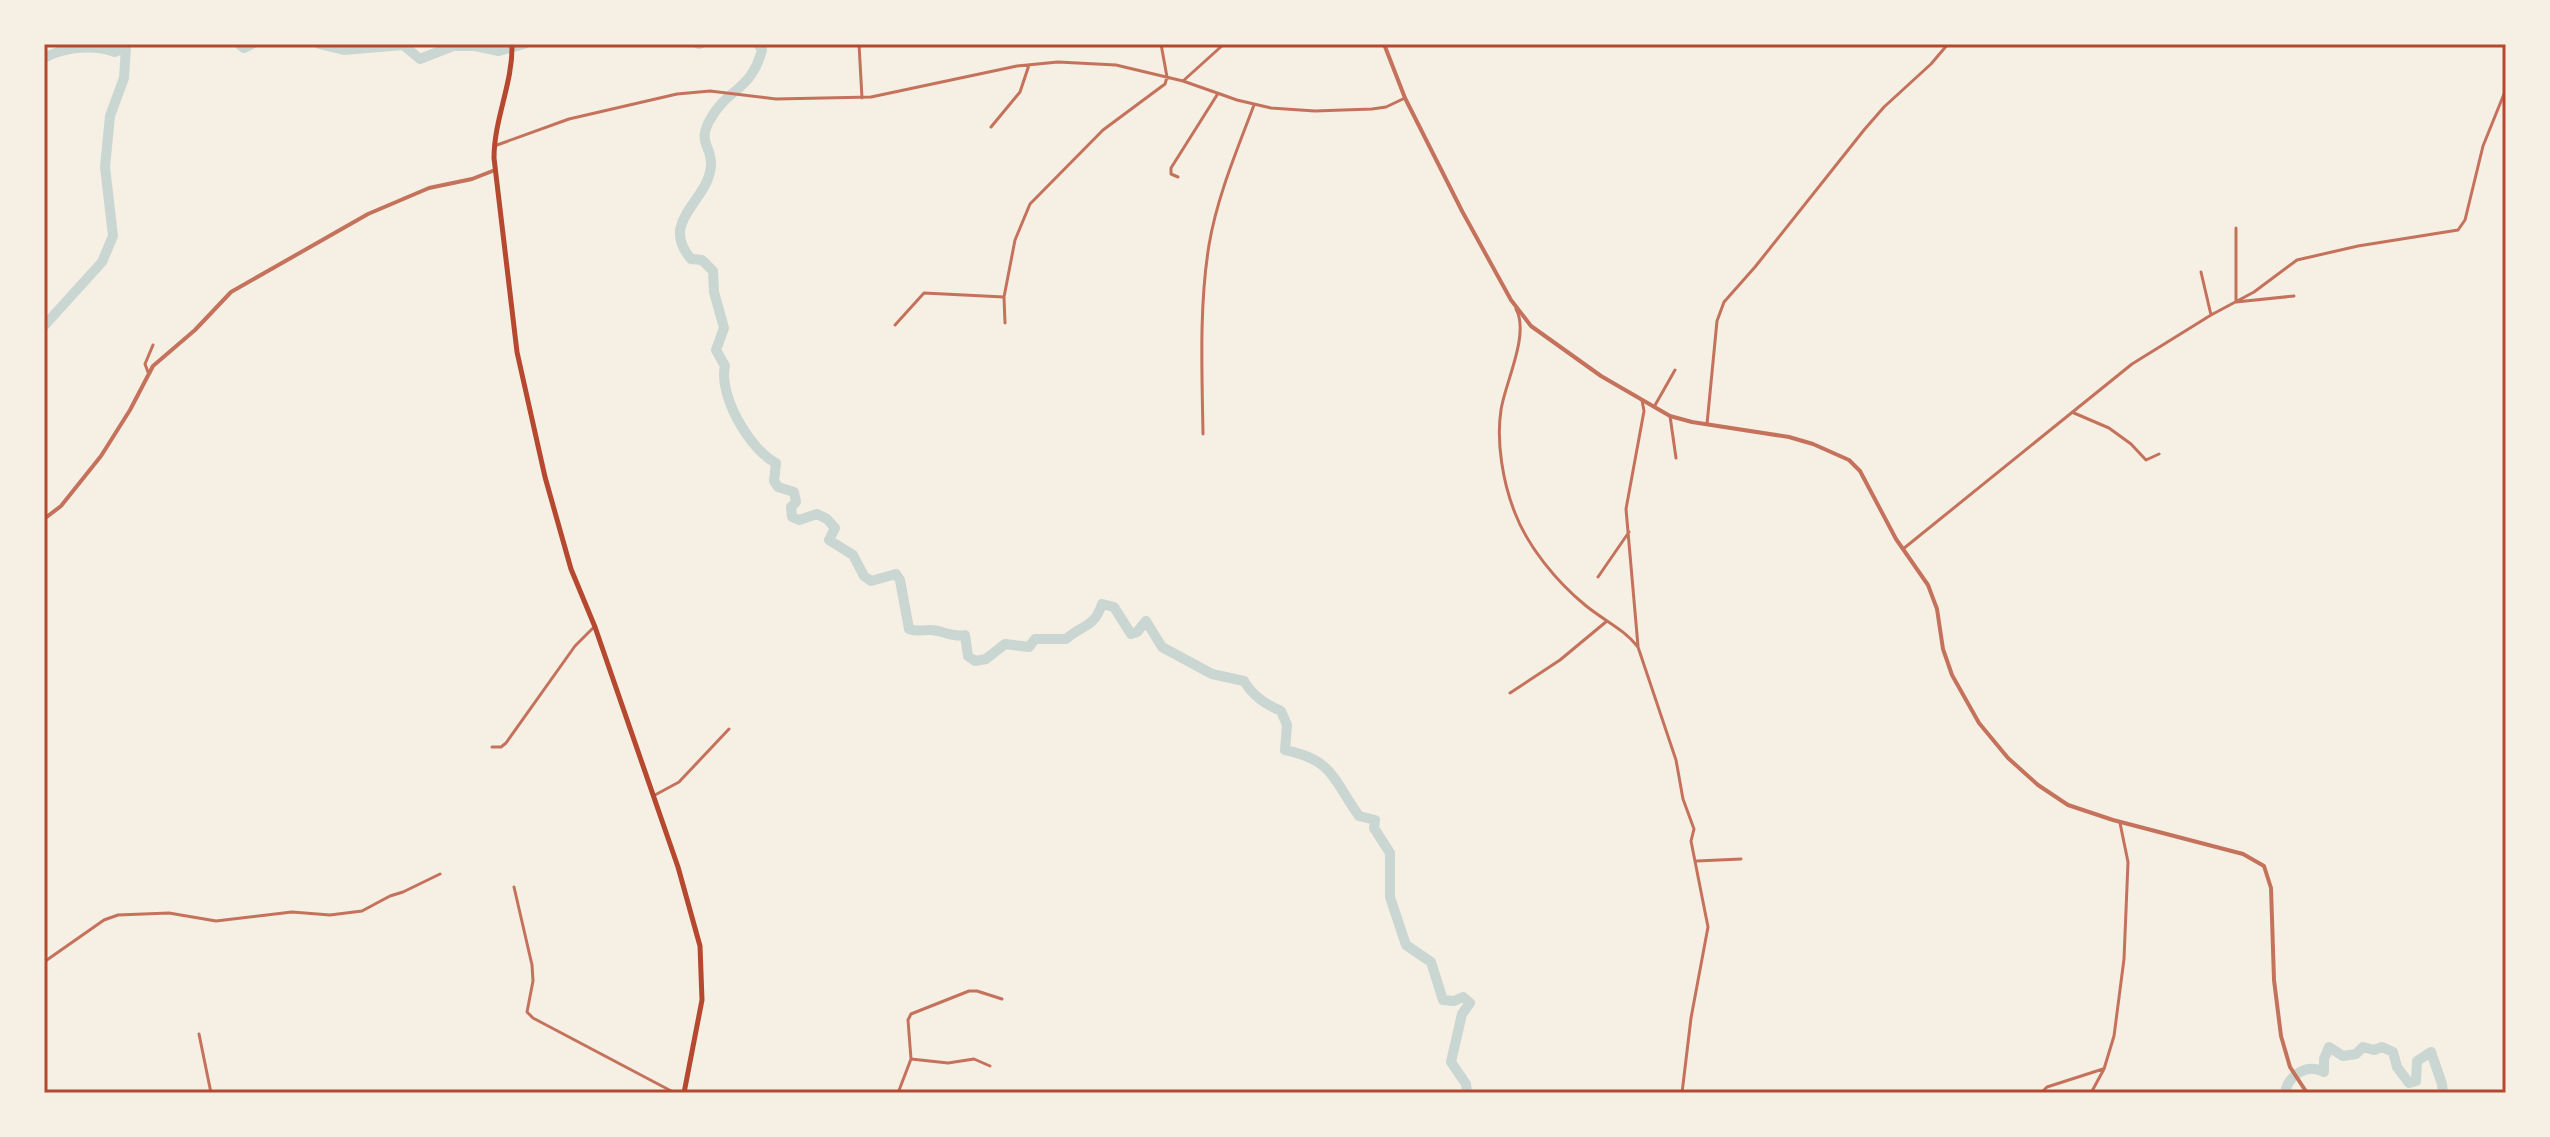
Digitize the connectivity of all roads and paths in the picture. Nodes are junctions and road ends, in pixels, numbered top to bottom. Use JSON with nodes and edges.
{"nodes":[{"id":1,"x":859,"y":44,"type":"edge"},
{"id":2,"x":1161,"y":44,"type":"edge"},
{"id":3,"x":1224,"y":44,"type":"edge"},
{"id":4,"x":1384,"y":44,"type":"edge"},
{"id":5,"x":1948,"y":44,"type":"edge"},
{"id":6,"x":512,"y":45,"type":"edge"},
{"id":7,"x":1029,"y":65,"type":"junction"},
{"id":8,"x":1167,"y":77,"type":"junction"},
{"id":9,"x":1183,"y":81,"type":"junction"},
{"id":10,"x":2506,"y":89,"type":"edge"},
{"id":11,"x":1218,"y":94,"type":"junction"},
{"id":12,"x":862,"y":98,"type":"junction"},
{"id":13,"x":1405,"y":98,"type":"junction"},
{"id":14,"x":1254,"y":105,"type":"junction"},
{"id":15,"x":991,"y":127,"type":"dead end"},
{"id":16,"x":494,"y":146,"type":"junction"},
{"id":17,"x":495,"y":170,"type":"junction"},
{"id":18,"x":1178,"y":177,"type":"dead end"},
{"id":19,"x":2236,"y":228,"type":"dead end"},
{"id":20,"x":2201,"y":272,"type":"dead end"},
{"id":21,"x":2294,"y":296,"type":"dead end"},
{"id":22,"x":1004,"y":297,"type":"junction"},
{"id":23,"x":2236,"y":302,"type":"junction"},
{"id":24,"x":1516,"y":309,"type":"junction"},
{"id":25,"x":2211,"y":315,"type":"junction"},
{"id":26,"x":1005,"y":323,"type":"dead end"},
{"id":27,"x":895,"y":325,"type":"dead end"},
{"id":28,"x":153,"y":345,"type":"dead end"},
{"id":29,"x":1675,"y":370,"type":"dead end"},
{"id":30,"x":148,"y":372,"type":"junction"},
{"id":31,"x":1642,"y":400,"type":"junction"},
{"id":32,"x":1654,"y":407,"type":"junction"},
{"id":33,"x":2074,"y":413,"type":"junction"},
{"id":34,"x":1670,"y":416,"type":"junction"},
{"id":35,"x":1707,"y":424,"type":"junction"},
{"id":36,"x":1203,"y":434,"type":"dead end"},
{"id":37,"x":2159,"y":454,"type":"dead end"},
{"id":38,"x":1676,"y":458,"type":"dead end"},
{"id":39,"x":44,"y":519,"type":"edge"},
{"id":40,"x":1629,"y":532,"type":"junction"},
{"id":41,"x":1903,"y":549,"type":"junction"},
{"id":42,"x":1598,"y":577,"type":"dead end"},
{"id":43,"x":1608,"y":620,"type":"junction"},
{"id":44,"x":595,"y":627,"type":"junction"},
{"id":45,"x":1638,"y":647,"type":"junction"},
{"id":46,"x":1510,"y":693,"type":"dead end"},
{"id":47,"x":729,"y":729,"type":"dead end"},
{"id":48,"x":492,"y":747,"type":"dead end"},
{"id":49,"x":654,"y":796,"type":"junction"},
{"id":50,"x":2113,"y":820,"type":"junction"},
{"id":51,"x":1741,"y":859,"type":"dead end"},
{"id":52,"x":1696,"y":861,"type":"junction"},
{"id":53,"x":440,"y":874,"type":"dead end"},
{"id":54,"x":514,"y":887,"type":"dead end"},
{"id":55,"x":44,"y":962,"type":"edge"},
{"id":56,"x":1002,"y":999,"type":"dead end"},
{"id":57,"x":199,"y":1034,"type":"dead end"},
{"id":58,"x":911,"y":1059,"type":"junction"},
{"id":59,"x":990,"y":1066,"type":"dead end"},
{"id":60,"x":2104,"y":1069,"type":"junction"},
{"id":61,"x":211,"y":1093,"type":"edge"},
{"id":62,"x":675,"y":1093,"type":"edge"},
{"id":63,"x":684,"y":1093,"type":"edge"},
{"id":64,"x":898,"y":1093,"type":"edge"},
{"id":65,"x":1682,"y":1093,"type":"edge"},
{"id":66,"x":2041,"y":1093,"type":"edge"},
{"id":67,"x":2091,"y":1093,"type":"edge"},
{"id":68,"x":2307,"y":1093,"type":"edge"}],
"edges":[{"from":1,"to":12,"type":"street"},
{"from":2,"to":8,"type":"street"},
{"from":3,"to":9,"type":"street"},
{"from":4,"to":13,"type":"street"},
{"from":5,"to":35,"type":"street"},
{"from":6,"to":16,"type":"main road"},
{"from":7,"to":8,"type":"street"},
{"from":7,"to":12,"type":"street"},
{"from":7,"to":15,"type":"street"},
{"from":8,"to":9,"type":"street"},
{"from":8,"to":22,"type":"street"},
{"from":9,"to":11,"type":"street"},
{"from":10,"to":23,"type":"street"},
{"from":11,"to":14,"type":"street"},
{"from":11,"to":18,"type":"street"},
{"from":12,"to":16,"type":"street"},
{"from":13,"to":14,"type":"street"},
{"from":13,"to":24,"type":"street"},
{"from":14,"to":36,"type":"street"},
{"from":16,"to":17,"type":"main road"},
{"from":17,"to":30,"type":"street"},
{"from":17,"to":44,"type":"main road"},
{"from":19,"to":23,"type":"street"},
{"from":20,"to":25,"type":"street"},
{"from":21,"to":23,"type":"street"},
{"from":22,"to":26,"type":"street"},
{"from":22,"to":27,"type":"street"},
{"from":23,"to":25,"type":"street"},
{"from":24,"to":31,"type":"street"},
{"from":24,"to":43,"type":"street"},
{"from":25,"to":33,"type":"street"},
{"from":28,"to":30,"type":"street"},
{"from":29,"to":32,"type":"street"},
{"from":30,"to":39,"type":"street"},
{"from":31,"to":32,"type":"street"},
{"from":31,"to":40,"type":"street"},
{"from":32,"to":34,"type":"street"},
{"from":33,"to":37,"type":"street"},
{"from":33,"to":41,"type":"street"},
{"from":34,"to":35,"type":"street"},
{"from":34,"to":38,"type":"street"},
{"from":35,"to":41,"type":"street"},
{"from":40,"to":42,"type":"street"},
{"from":40,"to":45,"type":"street"},
{"from":41,"to":50,"type":"street"},
{"from":43,"to":45,"type":"street"},
{"from":43,"to":46,"type":"street"},
{"from":44,"to":48,"type":"street"},
{"from":44,"to":49,"type":"main road"},
{"from":45,"to":52,"type":"street"},
{"from":47,"to":49,"type":"street"},
{"from":49,"to":63,"type":"main road"},
{"from":50,"to":60,"type":"street"},
{"from":50,"to":68,"type":"street"},
{"from":51,"to":52,"type":"street"},
{"from":52,"to":65,"type":"street"},
{"from":53,"to":55,"type":"street"},
{"from":54,"to":62,"type":"street"},
{"from":56,"to":58,"type":"street"},
{"from":57,"to":61,"type":"street"},
{"from":58,"to":59,"type":"street"},
{"from":58,"to":64,"type":"street"},
{"from":60,"to":66,"type":"street"},
{"from":60,"to":67,"type":"street"}]}
